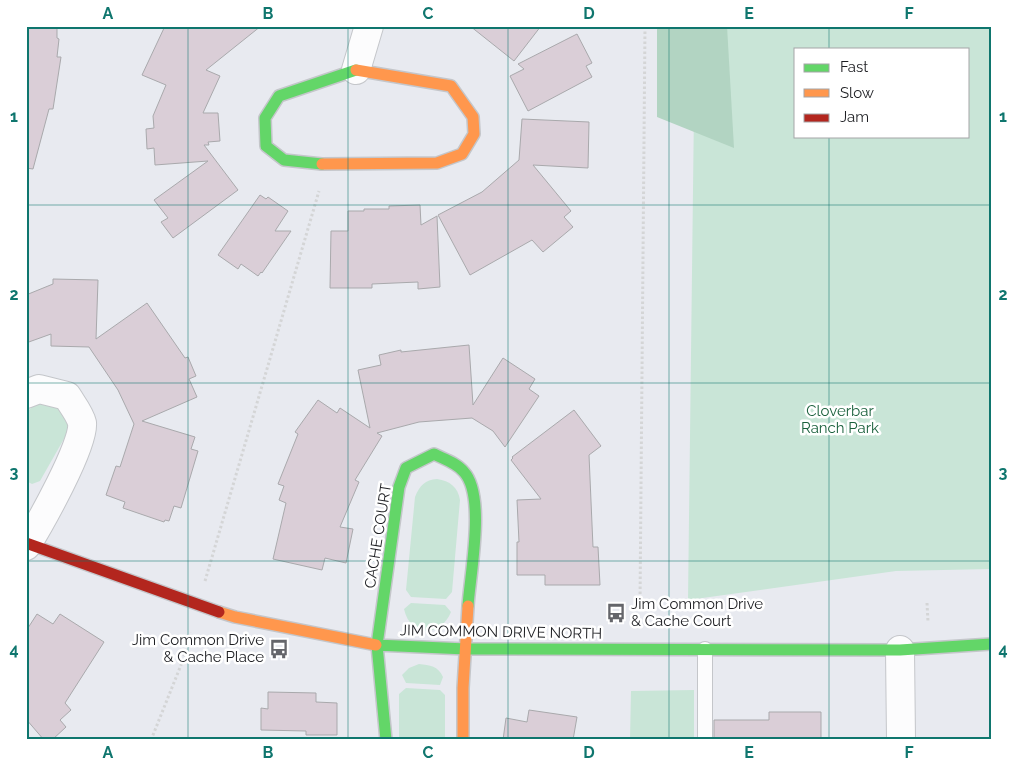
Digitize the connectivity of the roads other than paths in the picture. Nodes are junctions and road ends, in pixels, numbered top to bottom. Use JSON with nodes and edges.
{"nodes":[{"id":1,"x":369,"y":26,"type":"edge"},
{"id":2,"x":356,"y":70,"type":"junction"},
{"id":3,"x":26,"y":394,"type":"edge"},
{"id":4,"x":27,"y":544,"type":"edge"},
{"id":5,"x":991,"y":644,"type":"edge"},
{"id":6,"x":377,"y":645,"type":"junction"},
{"id":7,"x":466,"y":649,"type":"junction"},
{"id":8,"x":705,"y":650,"type":"junction"},
{"id":9,"x":900,"y":650,"type":"junction"},
{"id":10,"x":386,"y":740,"type":"edge"},
{"id":11,"x":463,"y":740,"type":"edge"},
{"id":12,"x":705,"y":740,"type":"edge"},
{"id":13,"x":901,"y":740,"type":"edge"}],
"edges":[{"from":1,"to":2,"type":"street"},
{"from":2,"to":2,"type":"street"},
{"from":3,"to":4,"type":"street"},
{"from":4,"to":6,"type":"street","name":"JIM COMMON DRIVE NORTH"},
{"from":5,"to":9,"type":"street","name":"JIM COMMON DRIVE NORTH"},
{"from":6,"to":7,"type":"street","name":"JIM COMMON DRIVE NORTH"},
{"from":6,"to":7,"type":"street","name":"CACHE COURT"},
{"from":6,"to":10,"type":"street"},
{"from":7,"to":8,"type":"street","name":"JIM COMMON DRIVE NORTH"},
{"from":7,"to":11,"type":"street"},
{"from":8,"to":9,"type":"street","name":"JIM COMMON DRIVE NORTH"},
{"from":8,"to":12,"type":"lane"},
{"from":9,"to":13,"type":"street"}]}
